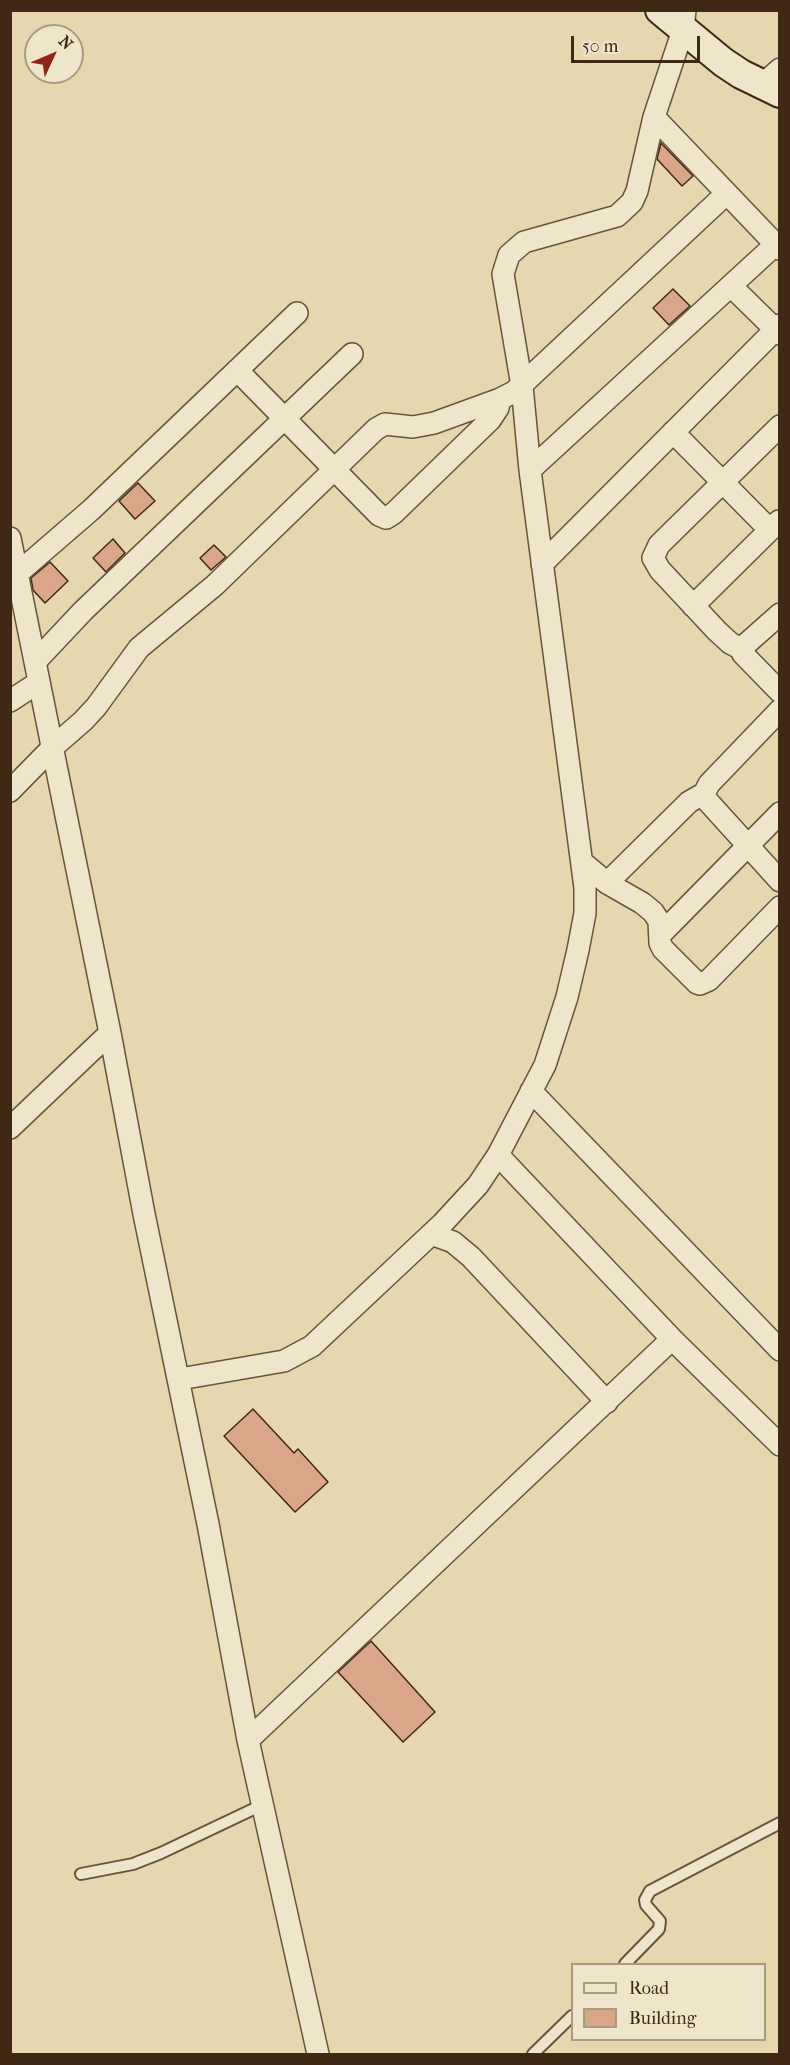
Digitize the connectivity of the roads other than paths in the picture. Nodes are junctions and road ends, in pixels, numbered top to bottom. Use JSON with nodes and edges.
{"nodes":[{"id":1,"x":660,"y":10,"type":"edge"},
{"id":2,"x":684,"y":20,"type":"edge"},
{"id":3,"x":774,"y":83,"type":"edge"},
{"id":4,"x":654,"y":117,"type":"junction"},
{"id":5,"x":726,"y":194,"type":"junction"},
{"id":6,"x":778,"y":247,"type":"edge"},
{"id":7,"x":731,"y":286,"type":"junction"},
{"id":8,"x":297,"y":313,"type":"dead end"},
{"id":9,"x":778,"y":330,"type":"edge"},
{"id":10,"x":352,"y":354,"type":"dead end"},
{"id":11,"x":237,"y":370,"type":"junction"},
{"id":12,"x":522,"y":386,"type":"junction"},
{"id":13,"x":500,"y":399,"type":"junction"},
{"id":14,"x":285,"y":418,"type":"junction"},
{"id":15,"x":780,"y":426,"type":"edge"},
{"id":16,"x":673,"y":432,"type":"junction"},
{"id":17,"x":335,"y":468,"type":"junction"},
{"id":18,"x":530,"y":470,"type":"junction"},
{"id":19,"x":723,"y":482,"type":"junction"},
{"id":20,"x":775,"y":525,"type":"edge"},
{"id":21,"x":10,"y":538,"type":"edge"},
{"id":22,"x":542,"y":564,"type":"junction"},
{"id":23,"x":18,"y":573,"type":"junction"},
{"id":24,"x":693,"y":606,"type":"junction"},
{"id":25,"x":780,"y":614,"type":"edge"},
{"id":26,"x":743,"y":650,"type":"junction"},
{"id":27,"x":37,"y":672,"type":"junction"},
{"id":28,"x":780,"y":692,"type":"edge"},
{"id":29,"x":10,"y":701,"type":"edge"},
{"id":30,"x":780,"y":710,"type":"edge"},
{"id":31,"x":53,"y":747,"type":"junction"},
{"id":32,"x":10,"y":790,"type":"edge"},
{"id":33,"x":703,"y":794,"type":"junction"},
{"id":34,"x":780,"y":813,"type":"edge"},
{"id":35,"x":746,"y":846,"type":"junction"},
{"id":36,"x":582,"y":862,"type":"junction"},
{"id":37,"x":780,"y":881,"type":"edge"},
{"id":38,"x":607,"y":883,"type":"junction"},
{"id":39,"x":780,"y":907,"type":"edge"},
{"id":40,"x":660,"y":935,"type":"junction"},
{"id":41,"x":110,"y":1033,"type":"junction"},
{"id":42,"x":531,"y":1091,"type":"junction"},
{"id":43,"x":10,"y":1128,"type":"edge"},
{"id":44,"x":498,"y":1155,"type":"junction"},
{"id":45,"x":431,"y":1234,"type":"junction"},
{"id":46,"x":672,"y":1339,"type":"junction"},
{"id":47,"x":780,"y":1350,"type":"edge"},
{"id":48,"x":180,"y":1379,"type":"junction"},
{"id":49,"x":607,"y":1401,"type":"junction"},
{"id":50,"x":780,"y":1445,"type":"edge"},
{"id":51,"x":248,"y":1740,"type":"junction"},
{"id":52,"x":262,"y":1805,"type":"junction"},
{"id":53,"x":780,"y":1823,"type":"edge"},
{"id":54,"x":81,"y":1874,"type":"dead end"},
{"id":55,"x":627,"y":1963,"type":"edge"},
{"id":56,"x":571,"y":2018,"type":"edge"},
{"id":57,"x":318,"y":2055,"type":"edge"},
{"id":58,"x":533,"y":2055,"type":"edge"}],
"edges":[{"from":1,"to":2,"type":"street"},
{"from":2,"to":3,"type":"street"},
{"from":2,"to":4,"type":"street"},
{"from":4,"to":5,"type":"street"},
{"from":4,"to":12,"type":"street"},
{"from":5,"to":6,"type":"street"},
{"from":5,"to":12,"type":"street"},
{"from":6,"to":7,"type":"street"},
{"from":7,"to":9,"type":"street"},
{"from":7,"to":18,"type":"street"},
{"from":8,"to":11,"type":"street"},
{"from":9,"to":16,"type":"street"},
{"from":10,"to":14,"type":"street"},
{"from":11,"to":14,"type":"street"},
{"from":11,"to":23,"type":"street"},
{"from":12,"to":13,"type":"street"},
{"from":12,"to":18,"type":"street"},
{"from":13,"to":17,"type":"street"},
{"from":13,"to":17,"type":"street"},
{"from":14,"to":17,"type":"street"},
{"from":14,"to":27,"type":"street"},
{"from":15,"to":19,"type":"street"},
{"from":16,"to":19,"type":"street"},
{"from":16,"to":22,"type":"street"},
{"from":17,"to":31,"type":"street"},
{"from":18,"to":22,"type":"street"},
{"from":19,"to":20,"type":"street"},
{"from":19,"to":24,"type":"street"},
{"from":20,"to":24,"type":"street"},
{"from":21,"to":23,"type":"street"},
{"from":22,"to":36,"type":"street"},
{"from":23,"to":27,"type":"street"},
{"from":24,"to":26,"type":"street"},
{"from":25,"to":26,"type":"street"},
{"from":26,"to":28,"type":"street"},
{"from":27,"to":29,"type":"street"},
{"from":27,"to":31,"type":"street"},
{"from":30,"to":33,"type":"street"},
{"from":31,"to":32,"type":"street"},
{"from":31,"to":41,"type":"street"},
{"from":33,"to":35,"type":"street"},
{"from":33,"to":38,"type":"street"},
{"from":34,"to":35,"type":"street"},
{"from":35,"to":37,"type":"street"},
{"from":35,"to":40,"type":"street"},
{"from":36,"to":38,"type":"street"},
{"from":36,"to":42,"type":"street"},
{"from":38,"to":40,"type":"street"},
{"from":39,"to":40,"type":"street"},
{"from":41,"to":43,"type":"street"},
{"from":41,"to":48,"type":"street"},
{"from":42,"to":44,"type":"street"},
{"from":42,"to":47,"type":"street"},
{"from":44,"to":45,"type":"street"},
{"from":44,"to":46,"type":"street"},
{"from":45,"to":48,"type":"street"},
{"from":45,"to":49,"type":"street"},
{"from":46,"to":49,"type":"street"},
{"from":46,"to":50,"type":"street"},
{"from":48,"to":51,"type":"street"},
{"from":49,"to":51,"type":"street"},
{"from":51,"to":52,"type":"street"},
{"from":52,"to":54,"type":"lane"},
{"from":52,"to":57,"type":"street"},
{"from":53,"to":55,"type":"lane"},
{"from":56,"to":58,"type":"lane"}]}
